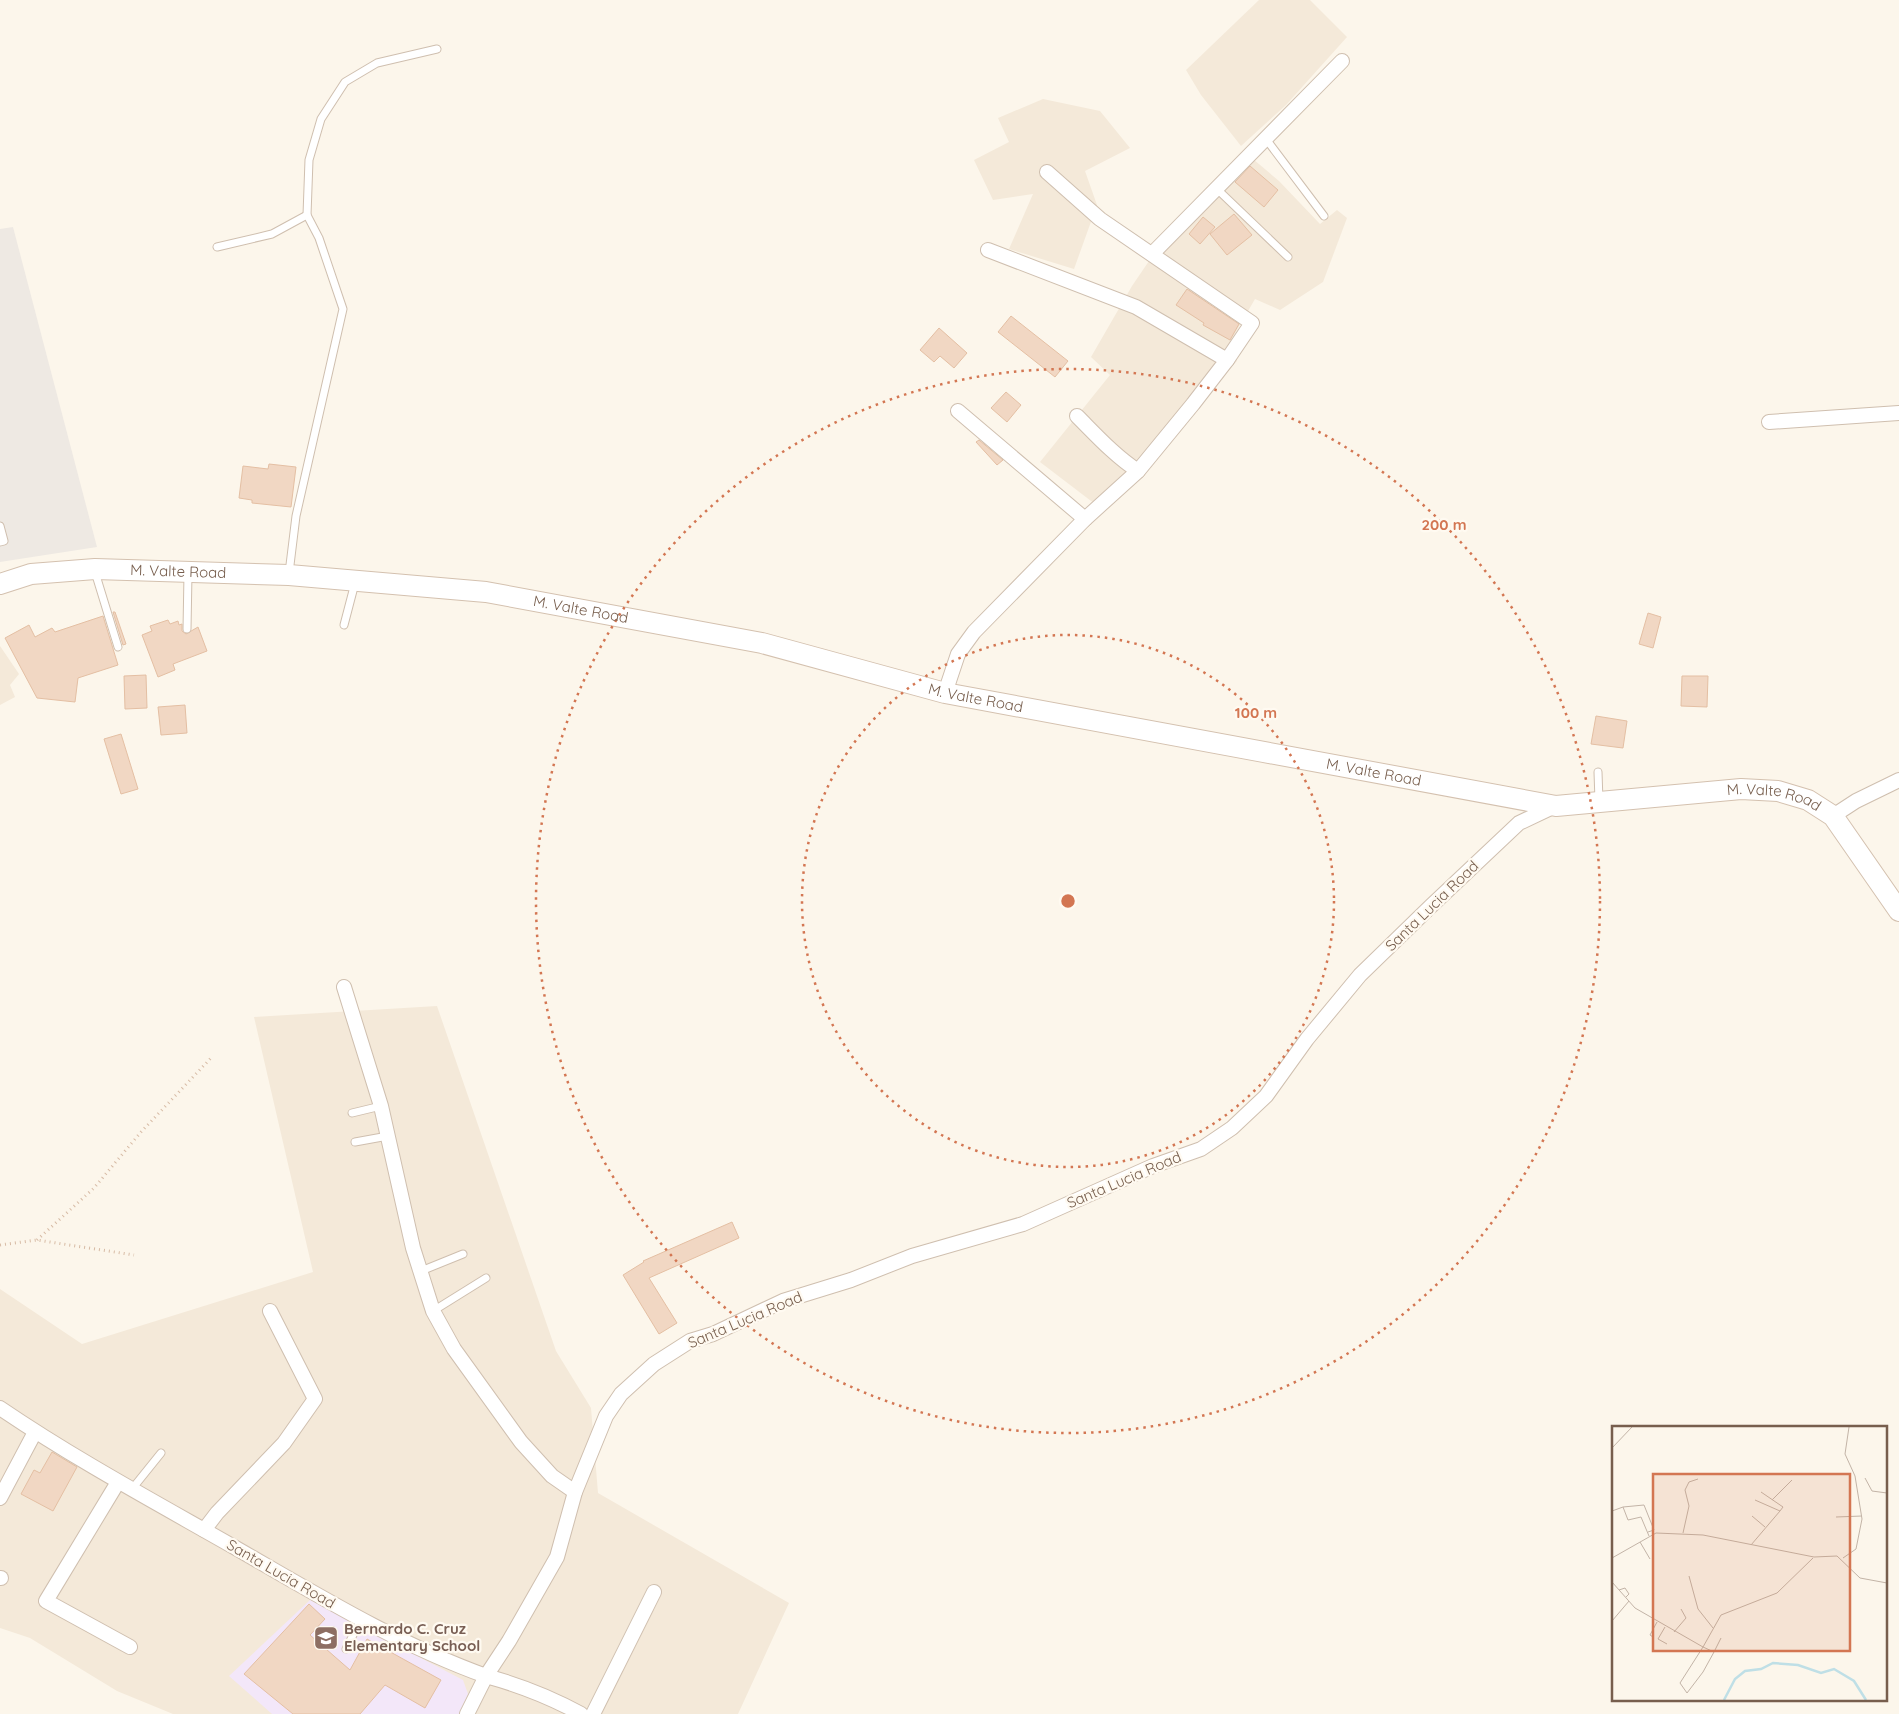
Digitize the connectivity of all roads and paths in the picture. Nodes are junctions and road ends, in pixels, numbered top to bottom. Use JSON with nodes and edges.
{"nodes":[{"id":1,"x":438,"y":49,"type":"dead end"},
{"id":2,"x":1342,"y":61,"type":"dead end"},
{"id":3,"x":1266,"y":139,"type":"junction"},
{"id":4,"x":1047,"y":172,"type":"dead end"},
{"id":5,"x":1217,"y":189,"type":"junction"},
{"id":6,"x":307,"y":214,"type":"junction"},
{"id":7,"x":1324,"y":216,"type":"dead end"},
{"id":8,"x":217,"y":247,"type":"dead end"},
{"id":9,"x":988,"y":250,"type":"dead end"},
{"id":10,"x":1152,"y":254,"type":"junction"},
{"id":11,"x":1288,"y":256,"type":"dead end"},
{"id":12,"x":1227,"y":360,"type":"junction"},
{"id":13,"x":958,"y":411,"type":"dead end"},
{"id":14,"x":1899,"y":413,"type":"edge"},
{"id":15,"x":1077,"y":416,"type":"dead end"},
{"id":16,"x":1769,"y":422,"type":"dead end"},
{"id":17,"x":1138,"y":471,"type":"junction"},
{"id":18,"x":1085,"y":519,"type":"junction"},
{"id":19,"x":0,"y":526,"type":"edge"},
{"id":20,"x":0,"y":542,"type":"edge"},
{"id":21,"x":95,"y":569,"type":"junction"},
{"id":22,"x":188,"y":571,"type":"junction"},
{"id":23,"x":289,"y":575,"type":"junction"},
{"id":24,"x":355,"y":581,"type":"junction"},
{"id":25,"x":0,"y":584,"type":"edge"},
{"id":26,"x":344,"y":625,"type":"dead end"},
{"id":27,"x":187,"y":629,"type":"dead end"},
{"id":28,"x":118,"y":647,"type":"dead end"},
{"id":29,"x":945,"y":693,"type":"junction"},
{"id":30,"x":1598,"y":772,"type":"dead end"},
{"id":31,"x":1899,"y":780,"type":"edge"},
{"id":32,"x":1599,"y":802,"type":"junction"},
{"id":33,"x":1556,"y":806,"type":"junction"},
{"id":34,"x":1833,"y":816,"type":"junction"},
{"id":35,"x":1899,"y":911,"type":"edge"},
{"id":36,"x":344,"y":987,"type":"dead end"},
{"id":37,"x":211,"y":1058,"type":"dead end"},
{"id":38,"x":381,"y":1106,"type":"junction"},
{"id":39,"x":352,"y":1113,"type":"dead end"},
{"id":40,"x":388,"y":1136,"type":"junction"},
{"id":41,"x":355,"y":1142,"type":"dead end"},
{"id":42,"x":38,"y":1240,"type":"junction"},
{"id":43,"x":0,"y":1245,"type":"edge"},
{"id":44,"x":463,"y":1254,"type":"dead end"},
{"id":45,"x":134,"y":1255,"type":"dead end"},
{"id":46,"x":421,"y":1272,"type":"junction"},
{"id":47,"x":486,"y":1278,"type":"dead end"},
{"id":48,"x":270,"y":1311,"type":"dead end"},
{"id":49,"x":433,"y":1311,"type":"junction"},
{"id":50,"x":0,"y":1408,"type":"edge"},
{"id":51,"x":36,"y":1432,"type":"junction"},
{"id":52,"x":161,"y":1453,"type":"dead end"},
{"id":53,"x":118,"y":1482,"type":"junction"},
{"id":54,"x":132,"y":1489,"type":"junction"},
{"id":55,"x":575,"y":1492,"type":"junction"},
{"id":56,"x":0,"y":1498,"type":"edge"},
{"id":57,"x":204,"y":1530,"type":"junction"},
{"id":58,"x":654,"y":1592,"type":"dead end"},
{"id":59,"x":361,"y":1619,"type":"junction"},
{"id":60,"x":130,"y":1647,"type":"dead end"},
{"id":61,"x":346,"y":1649,"type":"dead end"},
{"id":62,"x":486,"y":1676,"type":"junction"},
{"id":63,"x":467,"y":1714,"type":"edge"},
{"id":64,"x":581,"y":1714,"type":"edge"},
{"id":65,"x":593,"y":1714,"type":"edge"}],
"edges":[{"from":1,"to":6,"type":"lane"},
{"from":2,"to":3,"type":"street"},
{"from":3,"to":5,"type":"street"},
{"from":3,"to":7,"type":"lane"},
{"from":4,"to":10,"type":"street"},
{"from":5,"to":10,"type":"street"},
{"from":5,"to":11,"type":"lane"},
{"from":6,"to":8,"type":"lane"},
{"from":6,"to":23,"type":"lane"},
{"from":9,"to":12,"type":"street"},
{"from":10,"to":12,"type":"street"},
{"from":12,"to":17,"type":"street"},
{"from":13,"to":18,"type":"street"},
{"from":14,"to":16,"type":"street"},
{"from":15,"to":17,"type":"street"},
{"from":17,"to":18,"type":"street"},
{"from":18,"to":29,"type":"street"},
{"from":19,"to":20,"type":"lane"},
{"from":21,"to":22,"type":"main road","name":"M. Valte Road"},
{"from":21,"to":25,"type":"main road","name":"M. Valte Road"},
{"from":21,"to":28,"type":"lane"},
{"from":22,"to":23,"type":"main road","name":"M. Valte Road"},
{"from":22,"to":27,"type":"lane"},
{"from":23,"to":24,"type":"main road","name":"M. Valte Road"},
{"from":24,"to":26,"type":"lane"},
{"from":24,"to":29,"type":"main road","name":"M. Valte Road"},
{"from":29,"to":33,"type":"main road","name":"M. Valte Road"},
{"from":30,"to":32,"type":"lane"},
{"from":31,"to":34,"type":"street"},
{"from":32,"to":33,"type":"main road","name":"M. Valte Road"},
{"from":32,"to":34,"type":"main road","name":"M. Valte Road"},
{"from":33,"to":55,"type":"street","name":"Santa Lucia Road"},
{"from":34,"to":35,"type":"main road","name":"M. Valte Road"},
{"from":36,"to":38,"type":"street"},
{"from":37,"to":42,"type":"path"},
{"from":38,"to":39,"type":"lane"},
{"from":38,"to":40,"type":"street"},
{"from":40,"to":41,"type":"lane"},
{"from":40,"to":46,"type":"street"},
{"from":42,"to":43,"type":"path"},
{"from":42,"to":45,"type":"path"},
{"from":44,"to":46,"type":"lane"},
{"from":46,"to":49,"type":"street"},
{"from":47,"to":49,"type":"lane"},
{"from":48,"to":57,"type":"street"},
{"from":49,"to":55,"type":"street"},
{"from":50,"to":51,"type":"street","name":"Santa Lucia Road"},
{"from":51,"to":53,"type":"street","name":"Santa Lucia Road"},
{"from":51,"to":56,"type":"street"},
{"from":52,"to":54,"type":"lane"},
{"from":53,"to":54,"type":"street","name":"Santa Lucia Road"},
{"from":53,"to":60,"type":"street"},
{"from":54,"to":57,"type":"street","name":"Santa Lucia Road"},
{"from":55,"to":62,"type":"street","name":"Santa Lucia Road"},
{"from":57,"to":59,"type":"street","name":"Santa Lucia Road"},
{"from":58,"to":65,"type":"street"},
{"from":59,"to":61,"type":"lane"},
{"from":59,"to":62,"type":"street","name":"Santa Lucia Road"},
{"from":62,"to":63,"type":"street"},
{"from":62,"to":64,"type":"street"}]}
